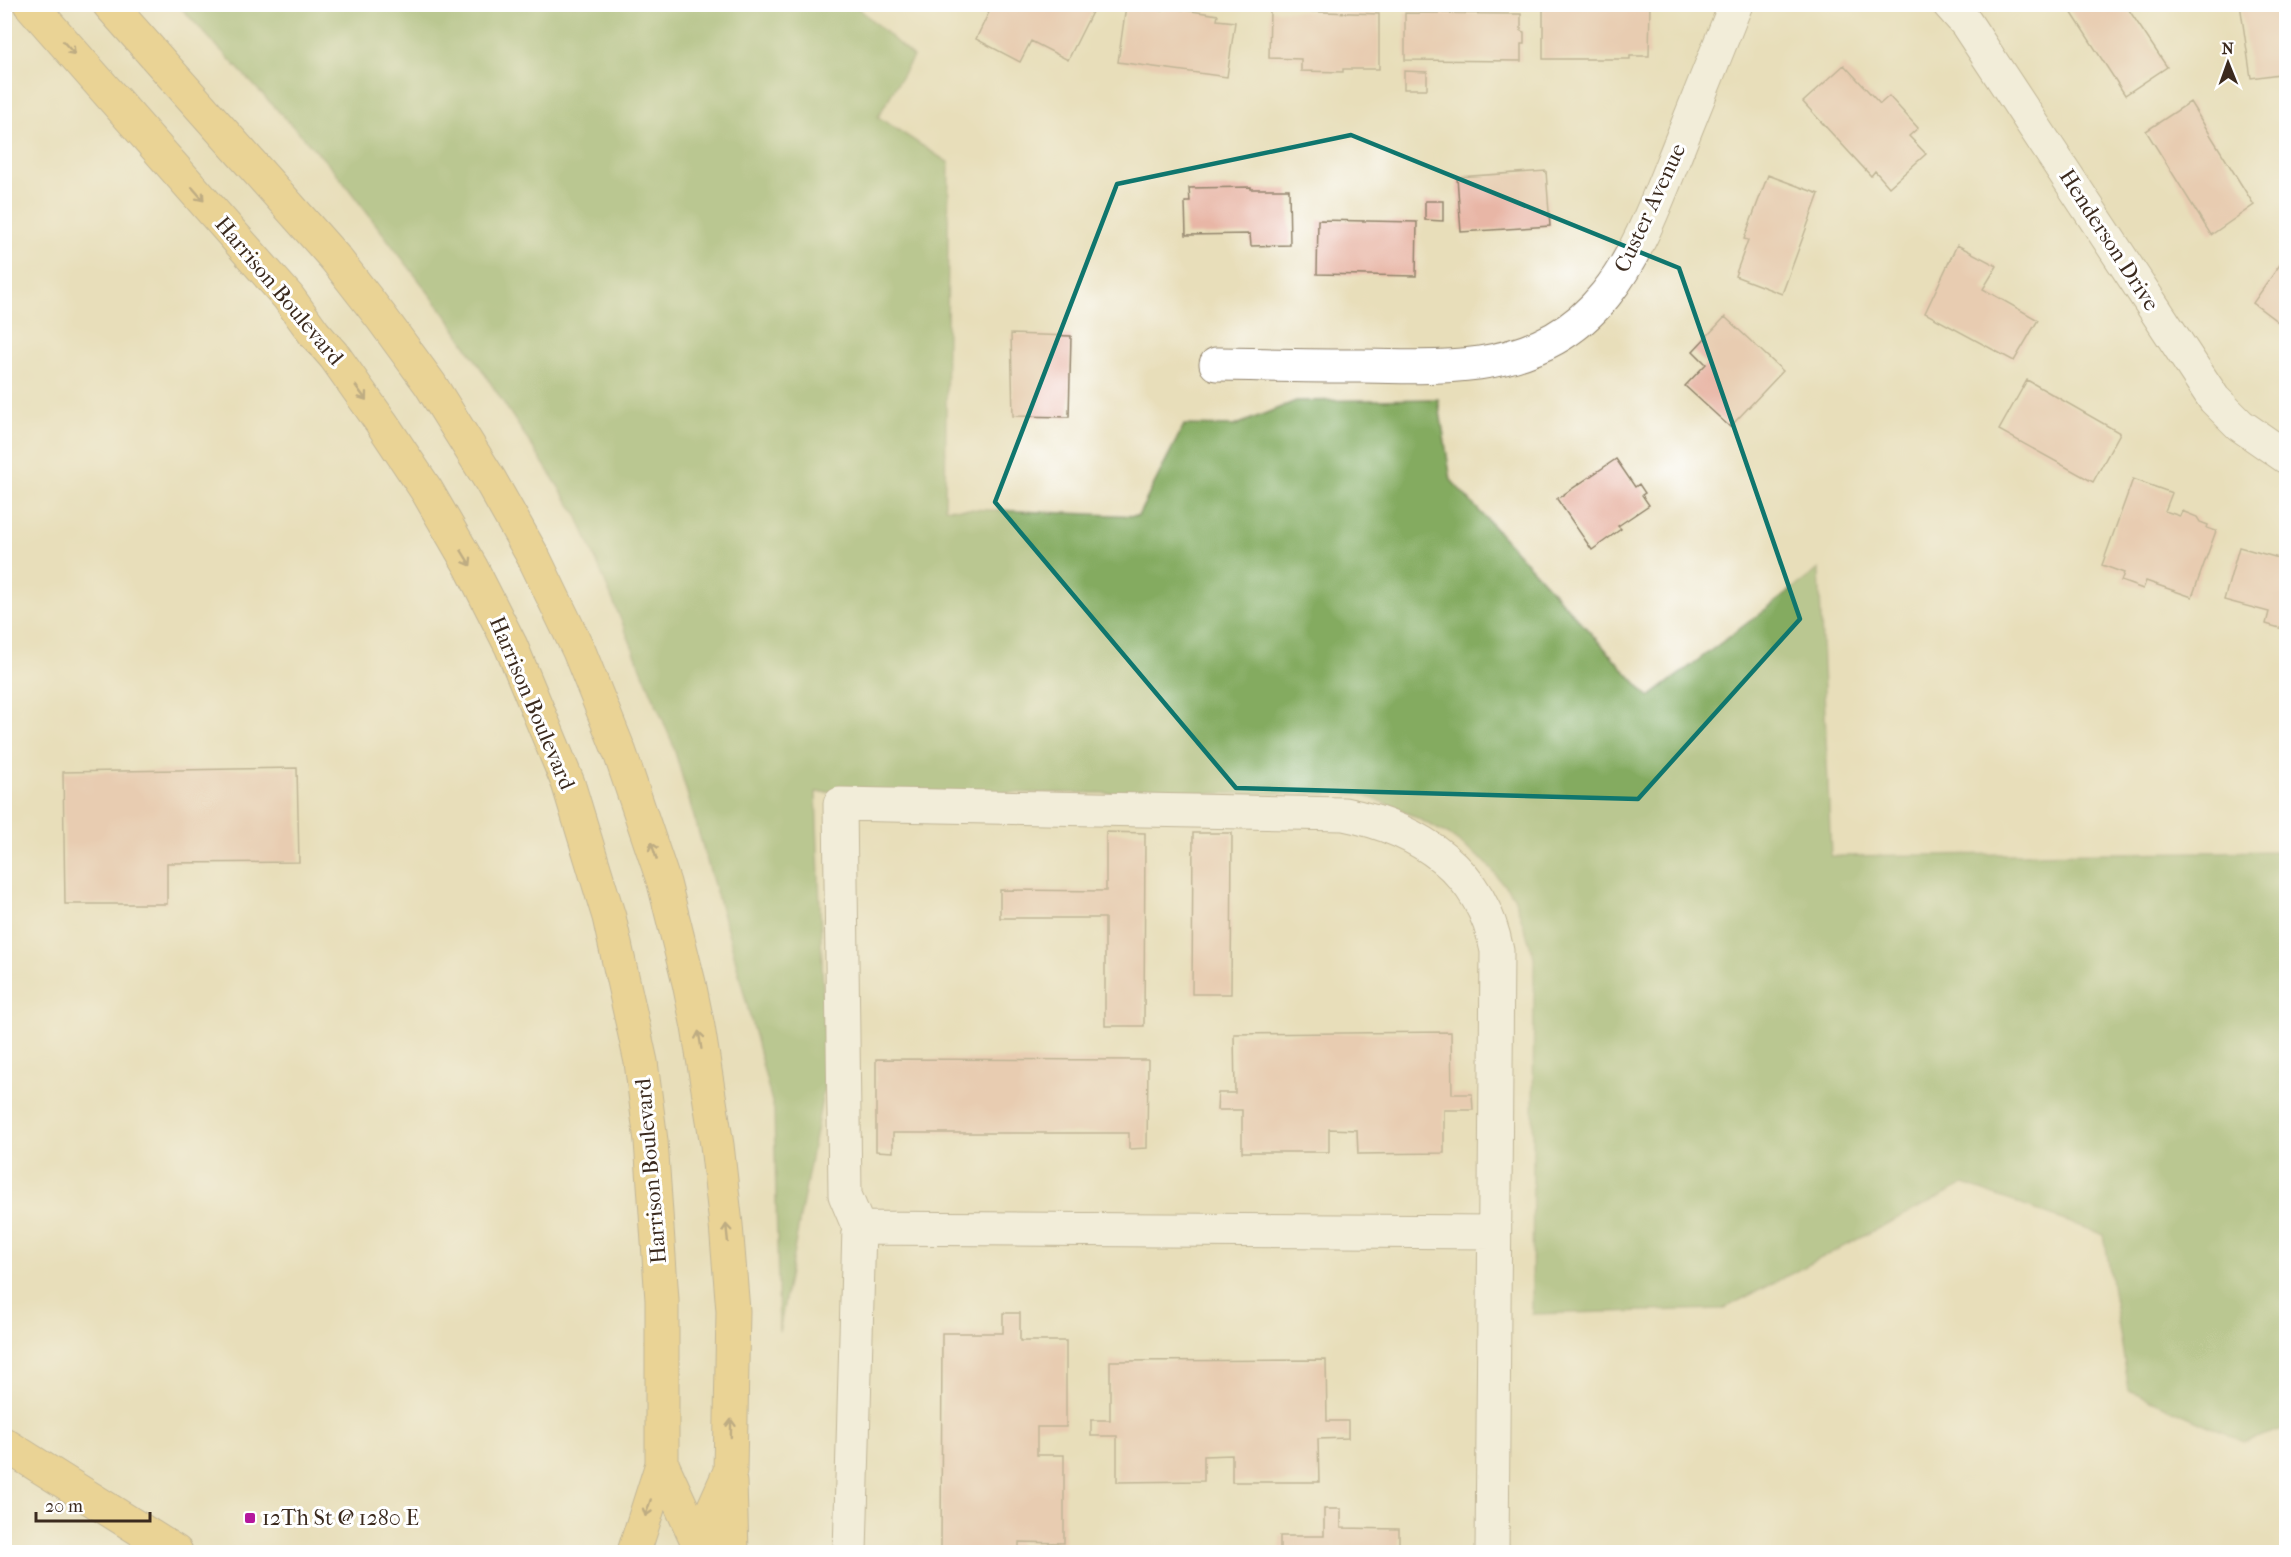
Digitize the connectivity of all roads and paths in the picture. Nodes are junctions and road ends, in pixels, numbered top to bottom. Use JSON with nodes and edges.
{"nodes":[{"id":1,"x":30,"y":4,"type":"edge"},
{"id":2,"x":109,"y":4,"type":"edge"},
{"id":3,"x":1736,"y":4,"type":"edge"},
{"id":4,"x":1949,"y":4,"type":"edge"},
{"id":5,"x":1216,"y":364,"type":"dead end"},
{"id":6,"x":2286,"y":457,"type":"edge"},
{"id":7,"x":859,"y":1228,"type":"junction"},
{"id":8,"x":1494,"y":1232,"type":"junction"},
{"id":9,"x":4,"y":1444,"type":"edge"},
{"id":10,"x":662,"y":1464,"type":"junction"},
{"id":11,"x":730,"y":1471,"type":"junction"},
{"id":12,"x":698,"y":1548,"type":"edge"},
{"id":13,"x":176,"y":1552,"type":"edge"},
{"id":14,"x":634,"y":1552,"type":"edge"},
{"id":15,"x":732,"y":1552,"type":"edge"},
{"id":16,"x":850,"y":1552,"type":"edge"},
{"id":17,"x":1492,"y":1552,"type":"edge"}],
"edges":[{"from":1,"to":10,"type":"main road","name":"Harrison Boulevard","one_way":true},
{"from":11,"to":2,"type":"main road","name":"Harrison Boulevard","one_way":true},
{"from":3,"to":5,"type":"street","name":"Custer Avenue"},
{"from":4,"to":6,"type":"street","name":"Henderson Drive"},
{"from":7,"to":8,"type":"street"},
{"from":7,"to":8,"type":"street"},
{"from":7,"to":16,"type":"street"},
{"from":8,"to":17,"type":"street"},
{"from":9,"to":13,"type":"main road"},
{"from":10,"to":12,"type":"main road","name":"Harrison Boulevard"},
{"from":10,"to":14,"type":"main road","one_way":true},
{"from":11,"to":12,"type":"main road","name":"Harrison Boulevard"},
{"from":11,"to":15,"type":"main road"}]}
